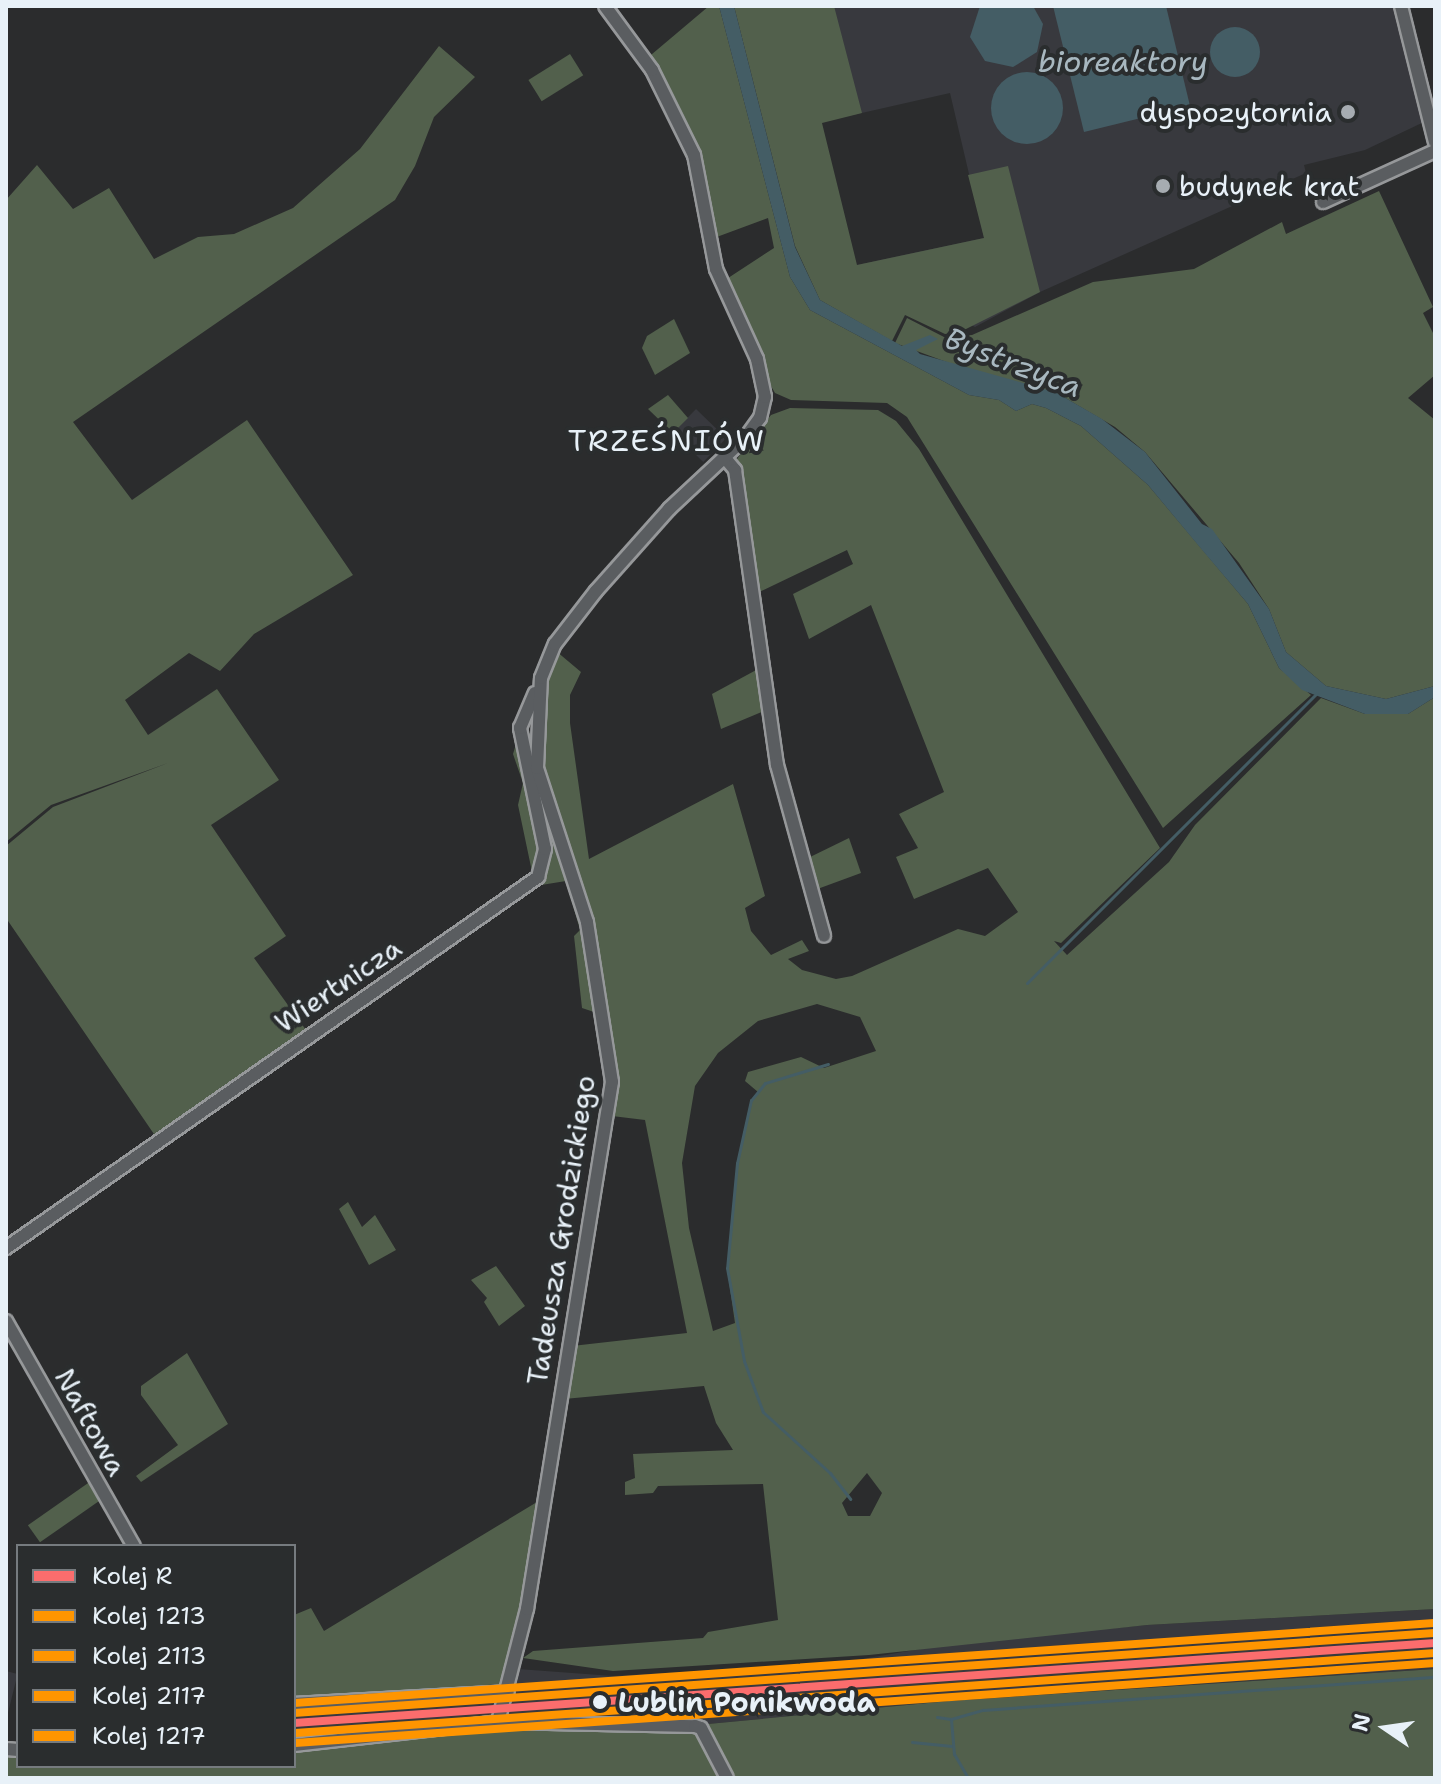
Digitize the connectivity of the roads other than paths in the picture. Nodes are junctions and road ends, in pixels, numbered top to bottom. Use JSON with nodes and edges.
{"nodes":[{"id":1,"x":605,"y":6,"type":"edge"},
{"id":2,"x":1401,"y":6,"type":"edge"},
{"id":3,"x":1435,"y":142,"type":"edge"},
{"id":4,"x":1435,"y":151,"type":"edge"},
{"id":5,"x":1323,"y":202,"type":"dead end"},
{"id":6,"x":725,"y":458,"type":"junction"},
{"id":7,"x":539,"y":691,"type":"junction"},
{"id":8,"x":824,"y":936,"type":"dead end"},
{"id":9,"x":6,"y":1248,"type":"edge"},
{"id":10,"x":6,"y":1321,"type":"edge"},
{"id":11,"x":133,"y":1544,"type":"edge"},
{"id":12,"x":508,"y":1692,"type":"junction"},
{"id":13,"x":296,"y":1704,"type":"edge"},
{"id":14,"x":498,"y":1722,"type":"junction"},
{"id":15,"x":296,"y":1745,"type":"edge"},
{"id":16,"x":727,"y":1778,"type":"edge"}],
"edges":[{"from":1,"to":6,"type":"street","name":"Tadeusza Grodzickiego"},
{"from":2,"to":3,"type":"street"},
{"from":4,"to":5,"type":"street"},
{"from":6,"to":7,"type":"street","name":"Tadeusza Grodzickiego"},
{"from":6,"to":8,"type":"street"},
{"from":7,"to":9,"type":"street","name":"Wiertnicza"},
{"from":7,"to":12,"type":"street","name":"Tadeusza Grodzickiego"},
{"from":10,"to":11,"type":"street","name":"Naftowa"},
{"from":12,"to":13,"type":"street"},
{"from":12,"to":14,"type":"street","name":"Tadeusza Grodzickiego"},
{"from":14,"to":15,"type":"street"},
{"from":14,"to":16,"type":"street"}]}
